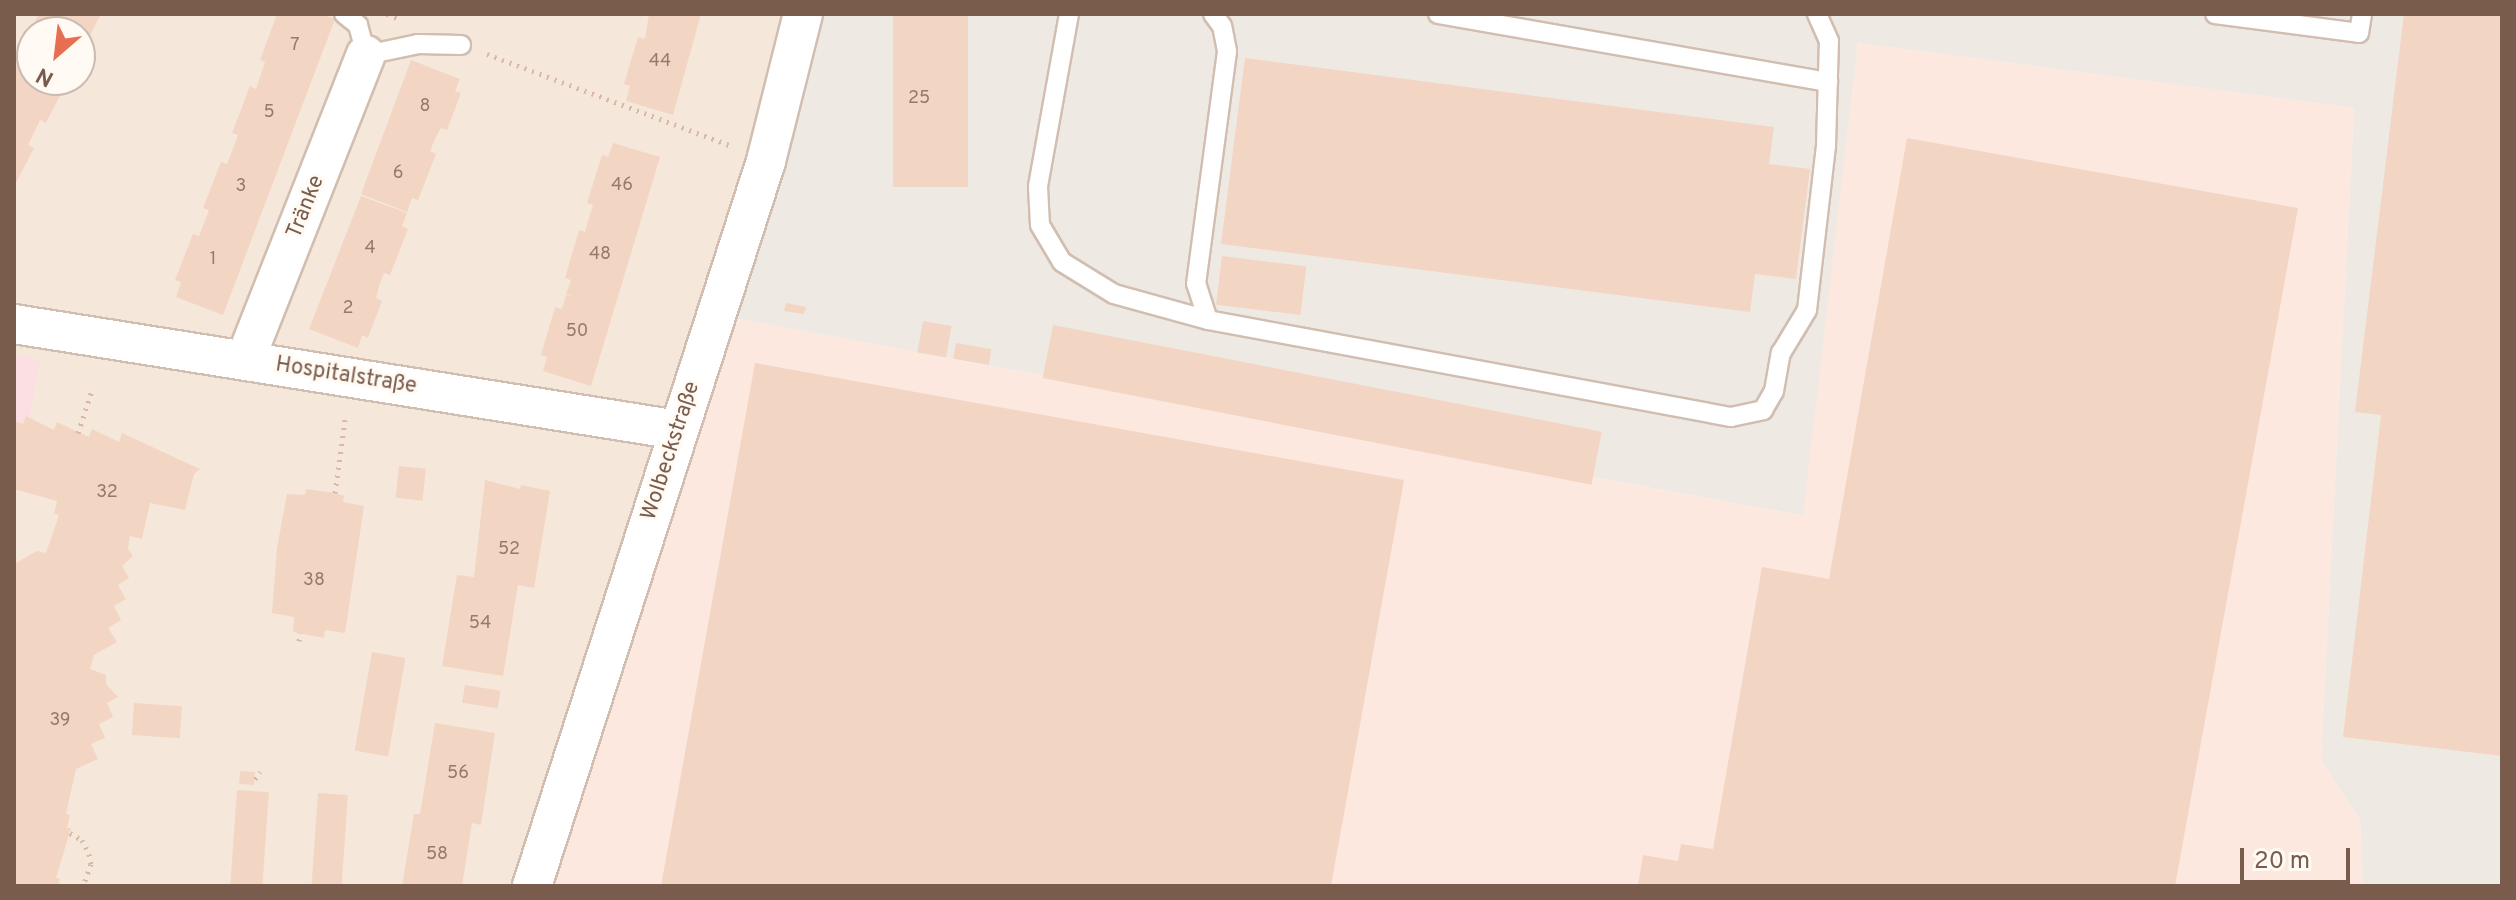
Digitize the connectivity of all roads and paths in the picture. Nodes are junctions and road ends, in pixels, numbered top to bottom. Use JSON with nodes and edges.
{"nodes":[{"id":1,"x":344,"y":14,"type":"edge"},
{"id":2,"x":387,"y":14,"type":"edge"},
{"id":3,"x":803,"y":14,"type":"edge"},
{"id":4,"x":1069,"y":14,"type":"edge"},
{"id":5,"x":1213,"y":14,"type":"edge"},
{"id":6,"x":1438,"y":14,"type":"edge"},
{"id":7,"x":1817,"y":14,"type":"edge"},
{"id":8,"x":2215,"y":14,"type":"edge"},
{"id":9,"x":2362,"y":14,"type":"edge"},
{"id":10,"x":402,"y":20,"type":"dead end"},
{"id":11,"x":461,"y":45,"type":"joint"},
{"id":12,"x":366,"y":55,"type":"junction"},
{"id":13,"x":1828,"y":82,"type":"junction"},
{"id":14,"x":766,"y":161,"type":"junction"},
{"id":15,"x":1208,"y":320,"type":"junction"},
{"id":16,"x":14,"y":324,"type":"edge"},
{"id":17,"x":245,"y":360,"type":"junction"},
{"id":18,"x":93,"y":387,"type":"dead end"},
{"id":19,"x":345,"y":420,"type":"dead end"},
{"id":20,"x":678,"y":430,"type":"junction"},
{"id":21,"x":78,"y":433,"type":"dead end"},
{"id":22,"x":335,"y":493,"type":"dead end"},
{"id":23,"x":300,"y":633,"type":"dead end"},
{"id":24,"x":299,"y":641,"type":"dead end"},
{"id":25,"x":260,"y":772,"type":"dead end"},
{"id":26,"x":255,"y":779,"type":"dead end"},
{"id":27,"x":70,"y":833,"type":"dead end"},
{"id":28,"x":83,"y":886,"type":"edge"},
{"id":29,"x":532,"y":886,"type":"edge"}],
"edges":[{"from":1,"to":12,"type":"lane"},
{"from":2,"to":10,"type":"path"},
{"from":3,"to":14,"type":"street","name":"Wolbeckstraße"},
{"from":4,"to":15,"type":"lane"},
{"from":5,"to":15,"type":"lane"},
{"from":6,"to":13,"type":"lane"},
{"from":7,"to":13,"type":"lane"},
{"from":8,"to":9,"type":"lane"},
{"from":11,"to":12,"type":"lane"},
{"from":11,"to":14,"type":"path"},
{"from":12,"to":17,"type":"street","name":"Tränke"},
{"from":13,"to":15,"type":"lane"},
{"from":14,"to":20,"type":"street","name":"Wolbeckstraße"},
{"from":16,"to":17,"type":"street","name":"Hospitalstraße"},
{"from":17,"to":20,"type":"street","name":"Hospitalstraße"},
{"from":18,"to":21,"type":"path"},
{"from":19,"to":22,"type":"path"},
{"from":20,"to":29,"type":"street","name":"Wolbeckstraße"},
{"from":23,"to":24,"type":"path"},
{"from":25,"to":26,"type":"path"},
{"from":27,"to":28,"type":"path"}]}
